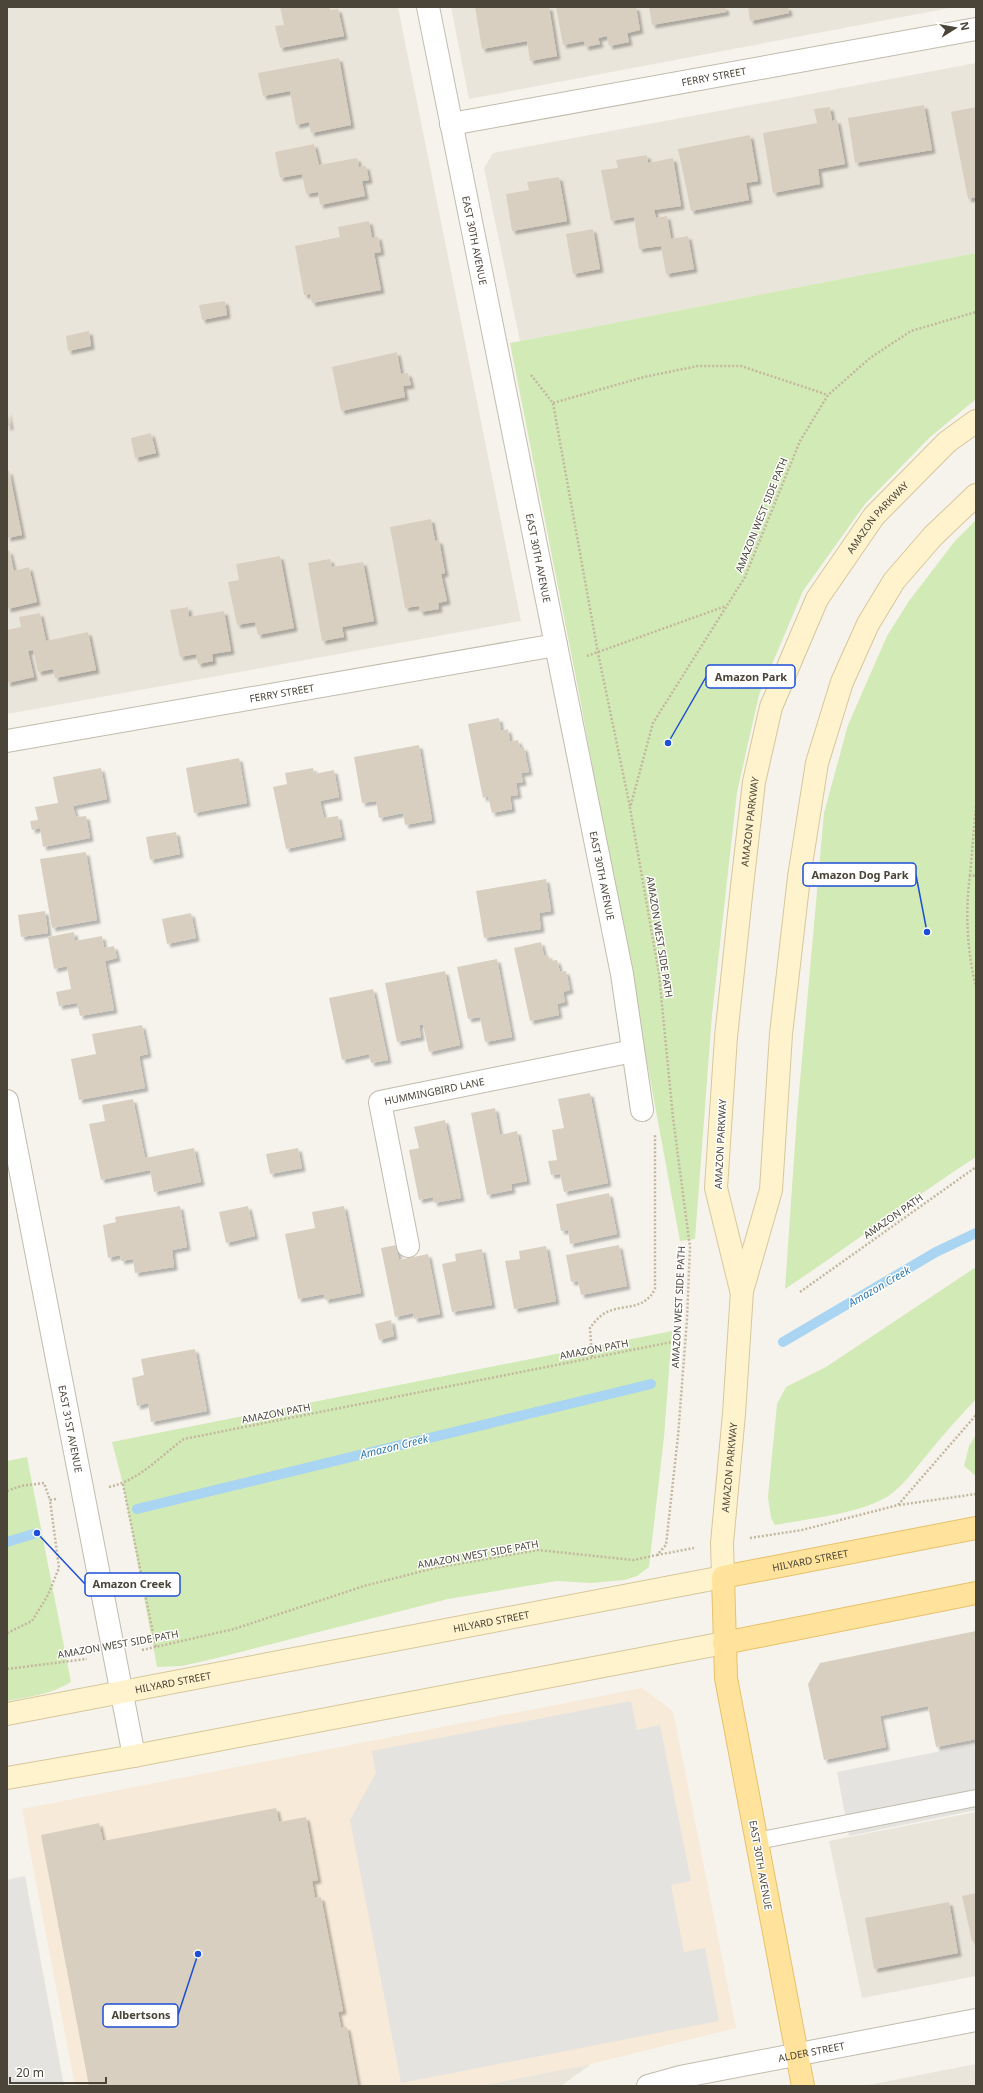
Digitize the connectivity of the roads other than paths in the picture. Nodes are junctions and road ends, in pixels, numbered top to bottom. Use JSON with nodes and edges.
{"nodes":[{"id":1,"x":428,"y":7,"type":"edge"},
{"id":2,"x":976,"y":29,"type":"edge"},
{"id":3,"x":451,"y":124,"type":"junction"},
{"id":4,"x":976,"y":420,"type":"edge"},
{"id":5,"x":976,"y":495,"type":"edge"},
{"id":6,"x":558,"y":654,"type":"junction"},
{"id":7,"x":7,"y":741,"type":"edge"},
{"id":8,"x":633,"y":1051,"type":"junction"},
{"id":9,"x":7,"y":1101,"type":"edge"},
{"id":10,"x":642,"y":1110,"type":"dead end"},
{"id":11,"x":408,"y":1246,"type":"dead end"},
{"id":12,"x":742,"y":1291,"type":"junction"},
{"id":13,"x":976,"y":1528,"type":"edge"},
{"id":14,"x":723,"y":1577,"type":"junction"},
{"id":15,"x":976,"y":1594,"type":"edge"},
{"id":16,"x":724,"y":1643,"type":"junction"},
{"id":17,"x":122,"y":1692,"type":"junction"},
{"id":18,"x":7,"y":1714,"type":"edge"},
{"id":19,"x":134,"y":1756,"type":"junction"},
{"id":20,"x":7,"y":1778,"type":"edge"},
{"id":21,"x":976,"y":1798,"type":"edge"},
{"id":22,"x":757,"y":1841,"type":"junction"},
{"id":23,"x":976,"y":2020,"type":"edge"},
{"id":24,"x":797,"y":2054,"type":"junction"},
{"id":25,"x":648,"y":2086,"type":"edge"},
{"id":26,"x":803,"y":2086,"type":"edge"}],
"edges":[{"from":1,"to":3,"type":"street","name":"EAST 30TH AVENUE"},
{"from":2,"to":3,"type":"street","name":"FERRY STREET"},
{"from":3,"to":6,"type":"street","name":"EAST 30TH AVENUE"},
{"from":4,"to":12,"type":"main road","name":"AMAZON PARKWAY"},
{"from":5,"to":12,"type":"main road","name":"AMAZON PARKWAY"},
{"from":6,"to":7,"type":"street","name":"FERRY STREET"},
{"from":6,"to":8,"type":"street","name":"EAST 30TH AVENUE"},
{"from":8,"to":10,"type":"street","name":"EAST 30TH AVENUE"},
{"from":8,"to":11,"type":"street","name":"HUMMINGBIRD LANE"},
{"from":9,"to":17,"type":"street","name":"EAST 31ST AVENUE"},
{"from":12,"to":14,"type":"main road","name":"AMAZON PARKWAY"},
{"from":13,"to":14,"type":"main road","name":"HILYARD STREET"},
{"from":14,"to":16,"type":"main road","name":"AMAZON PARKWAY"},
{"from":14,"to":17,"type":"main road","name":"HILYARD STREET"},
{"from":15,"to":16,"type":"main road"},
{"from":16,"to":19,"type":"main road"},
{"from":16,"to":22,"type":"main road","name":"EAST 30TH AVENUE"},
{"from":17,"to":18,"type":"main road","name":"HILYARD STREET"},
{"from":17,"to":19,"type":"street","name":"EAST 31ST AVENUE"},
{"from":19,"to":20,"type":"main road"},
{"from":21,"to":22,"type":"lane"},
{"from":22,"to":24,"type":"main road","name":"EAST 30TH AVENUE"},
{"from":23,"to":24,"type":"street","name":"ALDER STREET"},
{"from":24,"to":25,"type":"street","name":"ALDER STREET"},
{"from":24,"to":26,"type":"main road","name":"EAST 30TH AVENUE"}]}
